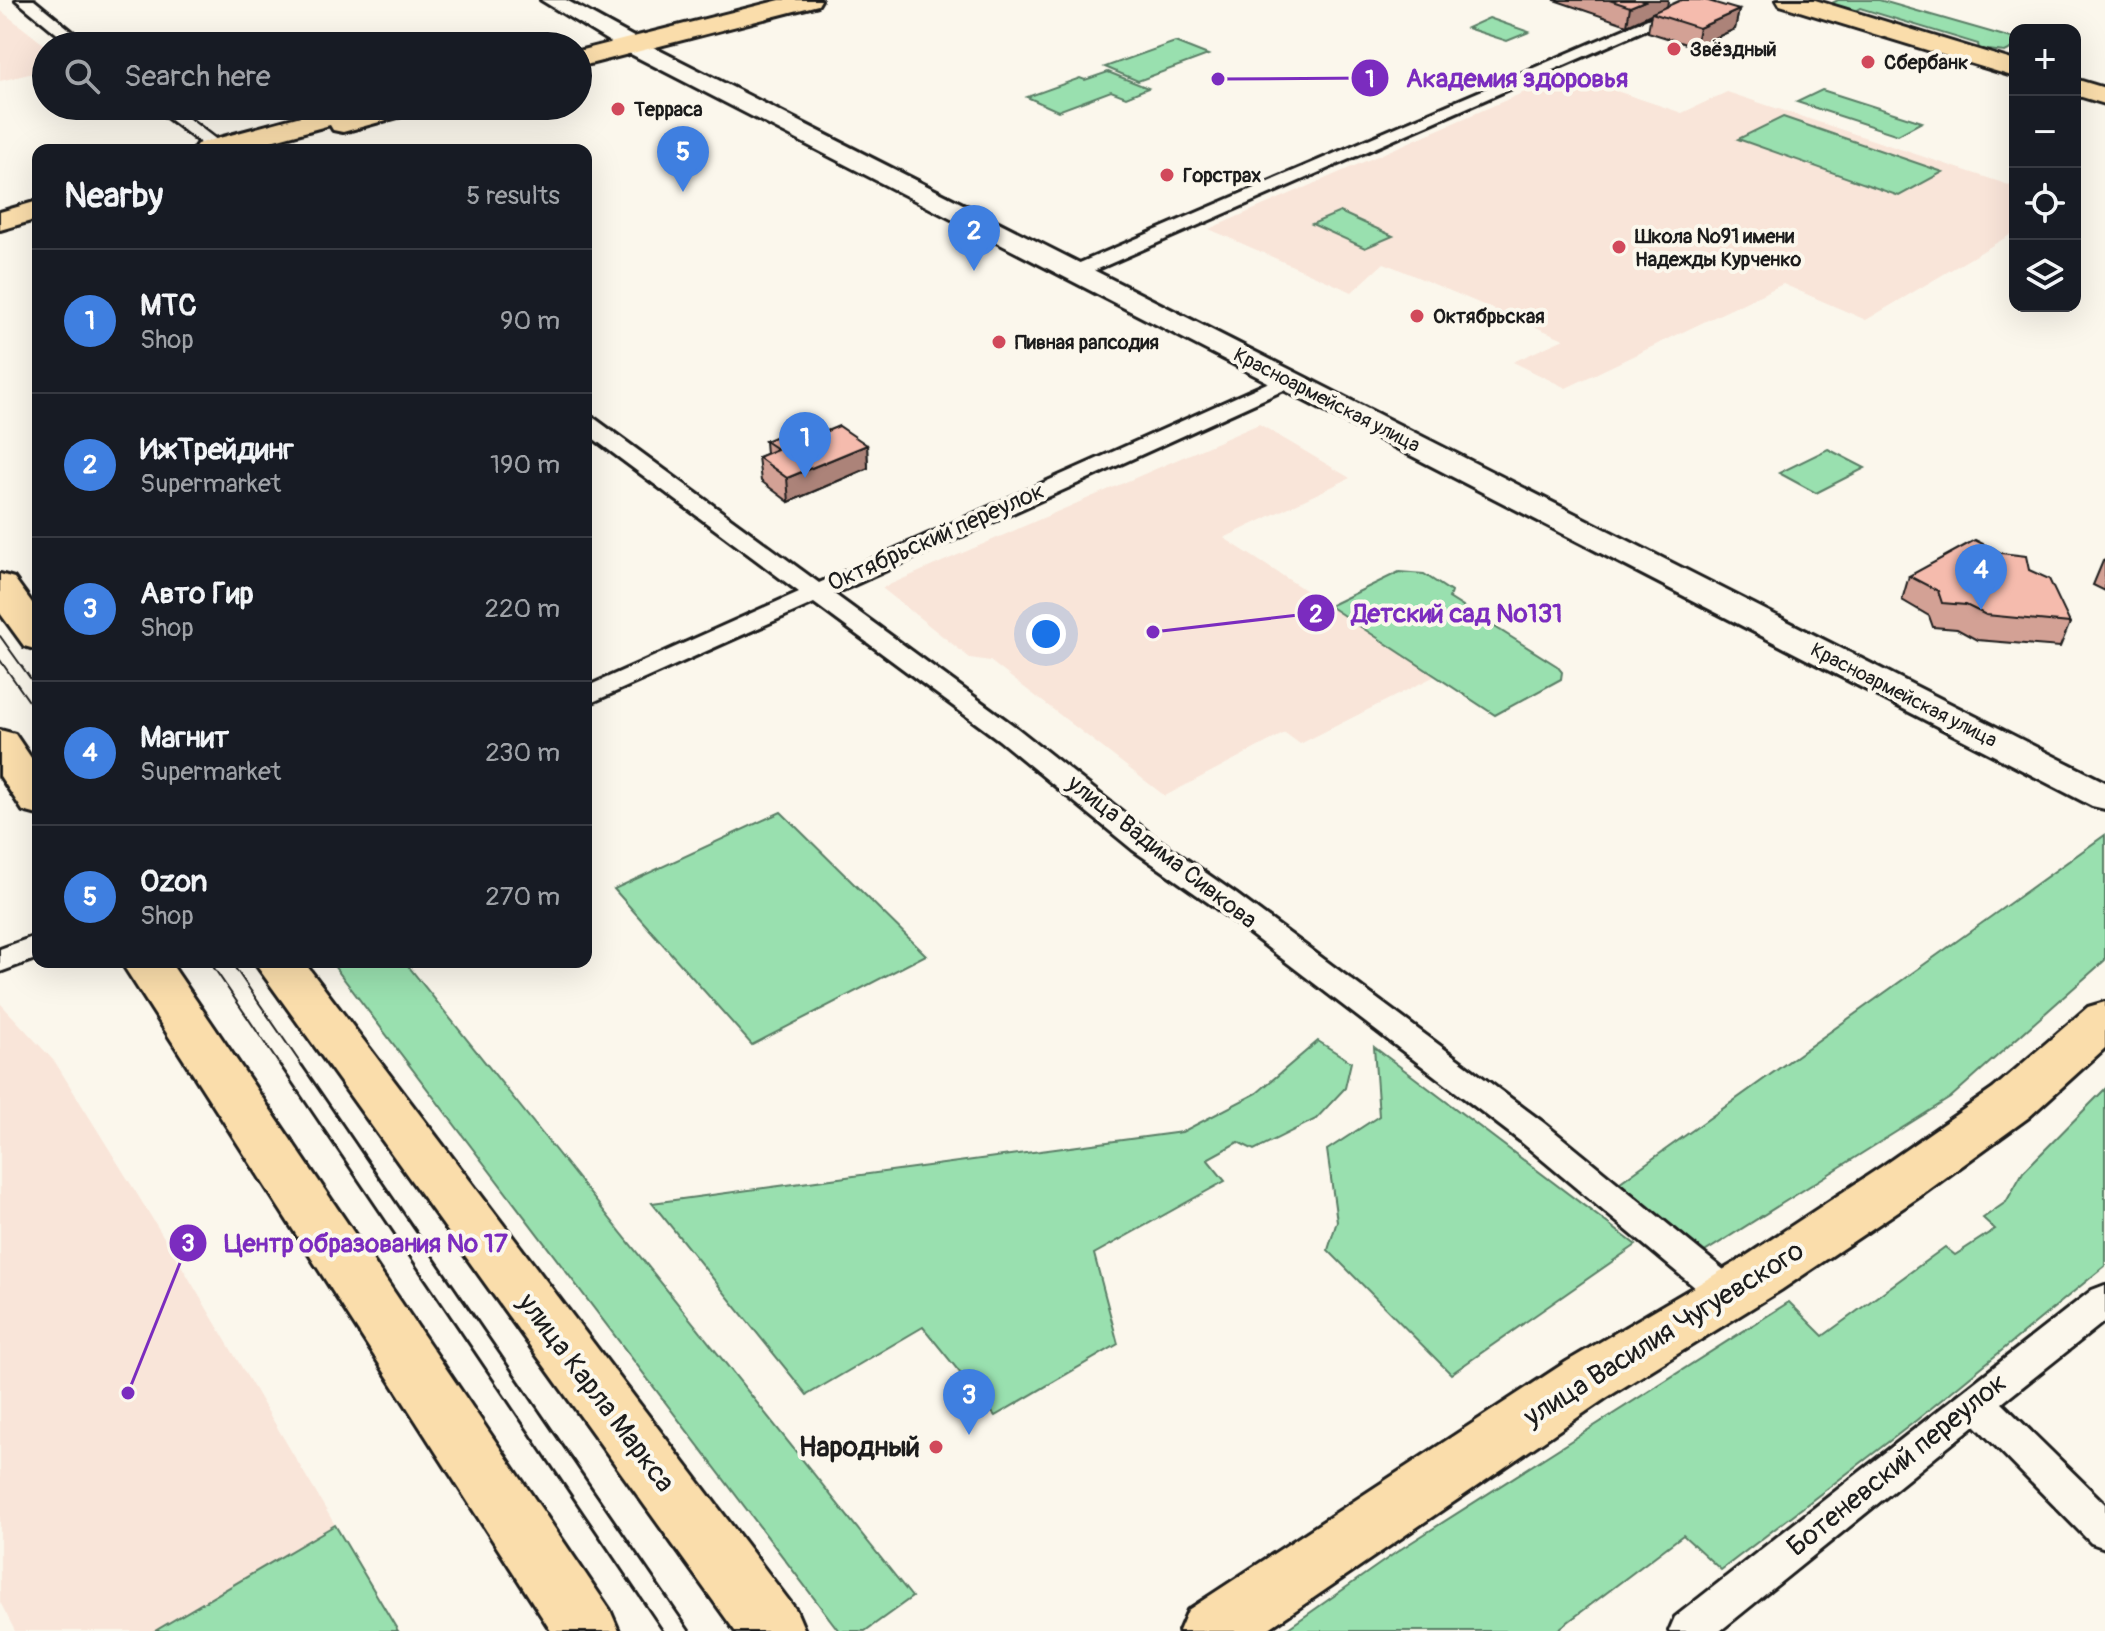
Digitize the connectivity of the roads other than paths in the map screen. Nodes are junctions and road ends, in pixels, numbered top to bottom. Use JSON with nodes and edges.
{"nodes":[{"id":1,"x":24,"y":0,"type":"edge"},
{"id":2,"x":551,"y":0,"type":"edge"},
{"id":3,"x":771,"y":0,"type":"edge"},
{"id":4,"x":809,"y":0,"type":"edge"},
{"id":5,"x":1705,"y":0,"type":"edge"},
{"id":6,"x":1789,"y":0,"type":"edge"},
{"id":7,"x":64,"y":32,"type":"edge"},
{"id":8,"x":625,"y":41,"type":"junction"},
{"id":9,"x":592,"y":47,"type":"edge"},
{"id":10,"x":592,"y":54,"type":"edge"},
{"id":11,"x":2009,"y":67,"type":"edge"},
{"id":12,"x":2081,"y":89,"type":"edge"},
{"id":13,"x":2105,"y":96,"type":"edge"},
{"id":14,"x":178,"y":120,"type":"edge"},
{"id":15,"x":317,"y":120,"type":"edge"},
{"id":16,"x":356,"y":120,"type":"edge"},
{"id":17,"x":206,"y":144,"type":"edge"},
{"id":18,"x":230,"y":144,"type":"edge"},
{"id":19,"x":270,"y":144,"type":"edge"},
{"id":20,"x":32,"y":200,"type":"edge"},
{"id":21,"x":0,"y":209,"type":"edge"},
{"id":22,"x":32,"y":212,"type":"edge"},
{"id":23,"x":0,"y":221,"type":"edge"},
{"id":24,"x":1075,"y":272,"type":"junction"},
{"id":25,"x":1287,"y":380,"type":"junction"},
{"id":26,"x":592,"y":427,"type":"edge"},
{"id":27,"x":0,"y":586,"type":"edge"},
{"id":28,"x":816,"y":592,"type":"junction"},
{"id":29,"x":32,"y":630,"type":"edge"},
{"id":30,"x":592,"y":694,"type":"edge"},
{"id":31,"x":0,"y":743,"type":"edge"},
{"id":32,"x":32,"y":792,"type":"edge"},
{"id":33,"x":2105,"y":797,"type":"edge"},
{"id":34,"x":32,"y":948,"type":"edge"},
{"id":35,"x":0,"y":961,"type":"edge"},
{"id":36,"x":149,"y":968,"type":"edge"},
{"id":37,"x":282,"y":968,"type":"edge"},
{"id":38,"x":2105,"y":1020,"type":"edge"},
{"id":39,"x":1728,"y":1294,"type":"junction"},
{"id":40,"x":2105,"y":1300,"type":"edge"},
{"id":41,"x":1976,"y":1402,"type":"junction"},
{"id":42,"x":2105,"y":1530,"type":"edge"},
{"id":43,"x":587,"y":1631,"type":"edge"},
{"id":44,"x":773,"y":1631,"type":"edge"},
{"id":45,"x":1211,"y":1631,"type":"edge"},
{"id":46,"x":1689,"y":1631,"type":"edge"}],
"edges":[{"from":1,"to":7,"type":"street"},
{"from":2,"to":8,"type":"street","name":"Красноармейская улица"},
{"from":3,"to":8,"type":"main road"},
{"from":4,"to":8,"type":"main road"},
{"from":5,"to":24,"type":"street"},
{"from":6,"to":11,"type":"main road"},
{"from":8,"to":9,"type":"main road"},
{"from":8,"to":10,"type":"main road"},
{"from":8,"to":24,"type":"street","name":"Красноармейская улица"},
{"from":12,"to":13,"type":"main road"},
{"from":14,"to":17,"type":"street"},
{"from":15,"to":18,"type":"main road"},
{"from":16,"to":19,"type":"main road"},
{"from":20,"to":21,"type":"main road"},
{"from":22,"to":23,"type":"main road"},
{"from":24,"to":25,"type":"street","name":"Красноармейская улица"},
{"from":25,"to":28,"type":"street","name":"Октябрьский переулок"},
{"from":25,"to":33,"type":"street","name":"Красноармейская улица"},
{"from":26,"to":28,"type":"street","name":"улица Вадима Сивкова"},
{"from":27,"to":29,"type":"main road"},
{"from":28,"to":30,"type":"street","name":"Октябрьский переулок"},
{"from":28,"to":39,"type":"street","name":"улица Вадима Сивкова"},
{"from":31,"to":32,"type":"main road"},
{"from":34,"to":35,"type":"street"},
{"from":36,"to":43,"type":"main road"},
{"from":37,"to":44,"type":"main road","name":"улица Карла Маркса"},
{"from":38,"to":39,"type":"main road","name":"улица Василия Чугуевского"},
{"from":39,"to":45,"type":"main road","name":"улица Василия Чугуевского"},
{"from":40,"to":41,"type":"street","name":"Ботеневский переулок"},
{"from":41,"to":42,"type":"street"},
{"from":41,"to":46,"type":"street","name":"Ботеневский переулок"}]}
